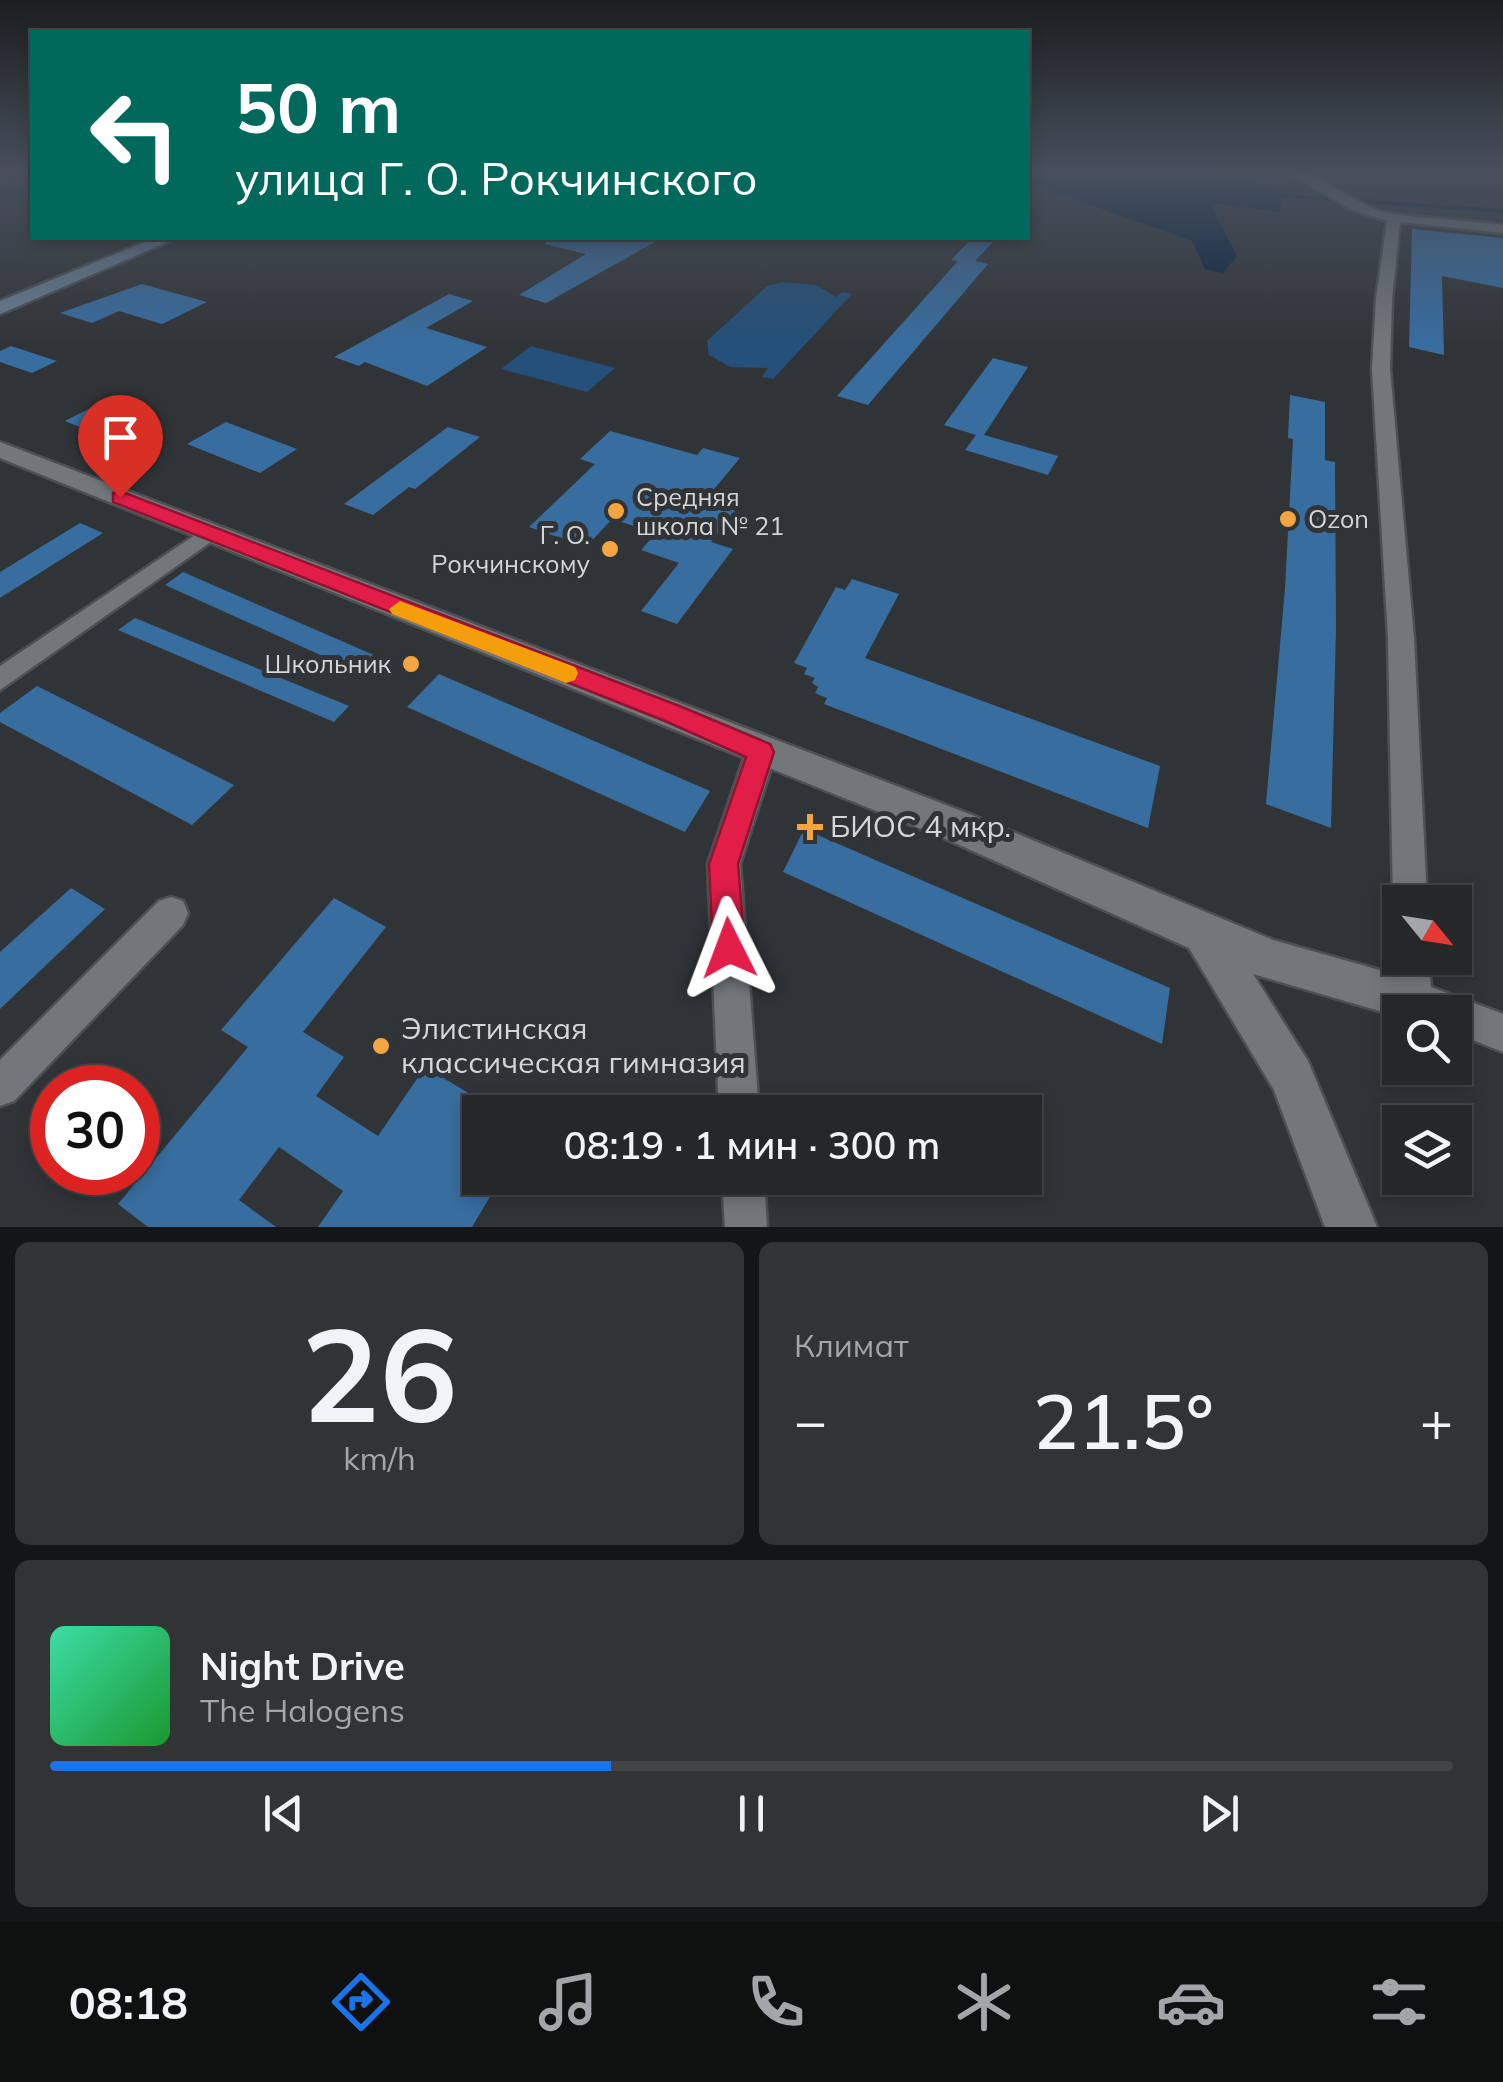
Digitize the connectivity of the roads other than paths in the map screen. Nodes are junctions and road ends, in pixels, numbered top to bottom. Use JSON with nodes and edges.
{"nodes":[{"id":1,"x":1393,"y":230,"type":"edge"},
{"id":2,"x":133,"y":240,"type":"edge"},
{"id":3,"x":164,"y":240,"type":"edge"},
{"id":4,"x":41,"y":277,"type":"junction"},
{"id":5,"x":62,"y":283,"type":"junction"},
{"id":6,"x":0,"y":294,"type":"edge"},
{"id":7,"x":0,"y":308,"type":"edge"},
{"id":8,"x":0,"y":449,"type":"edge"},
{"id":9,"x":210,"y":532,"type":"junction"},
{"id":10,"x":0,"y":680,"type":"edge"},
{"id":11,"x":761,"y":752,"type":"junction"},
{"id":12,"x":1409,"y":885,"type":"edge"},
{"id":13,"x":170,"y":913,"type":"dead end"},
{"id":14,"x":1204,"y":934,"type":"junction"},
{"id":15,"x":1391,"y":995,"type":"edge"},
{"id":16,"x":1472,"y":1021,"type":"edge"},
{"id":17,"x":1503,"y":1032,"type":"edge"},
{"id":18,"x":0,"y":1087,"type":"edge"},
{"id":19,"x":738,"y":1095,"type":"edge"},
{"id":20,"x":744,"y":1195,"type":"edge"},
{"id":21,"x":746,"y":1227,"type":"edge"},
{"id":22,"x":1351,"y":1227,"type":"edge"}],
"edges":[{"from":1,"to":12,"type":"street"},
{"from":2,"to":4,"type":"main road"},
{"from":3,"to":5,"type":"main road"},
{"from":4,"to":5,"type":"main road"},
{"from":4,"to":6,"type":"main road"},
{"from":5,"to":7,"type":"main road"},
{"from":8,"to":9,"type":"street"},
{"from":9,"to":10,"type":"street"},
{"from":9,"to":11,"type":"street"},
{"from":11,"to":14,"type":"street"},
{"from":11,"to":19,"type":"street"},
{"from":13,"to":18,"type":"street"},
{"from":14,"to":15,"type":"street"},
{"from":14,"to":22,"type":"street"},
{"from":16,"to":17,"type":"street"},
{"from":20,"to":21,"type":"street"}]}
